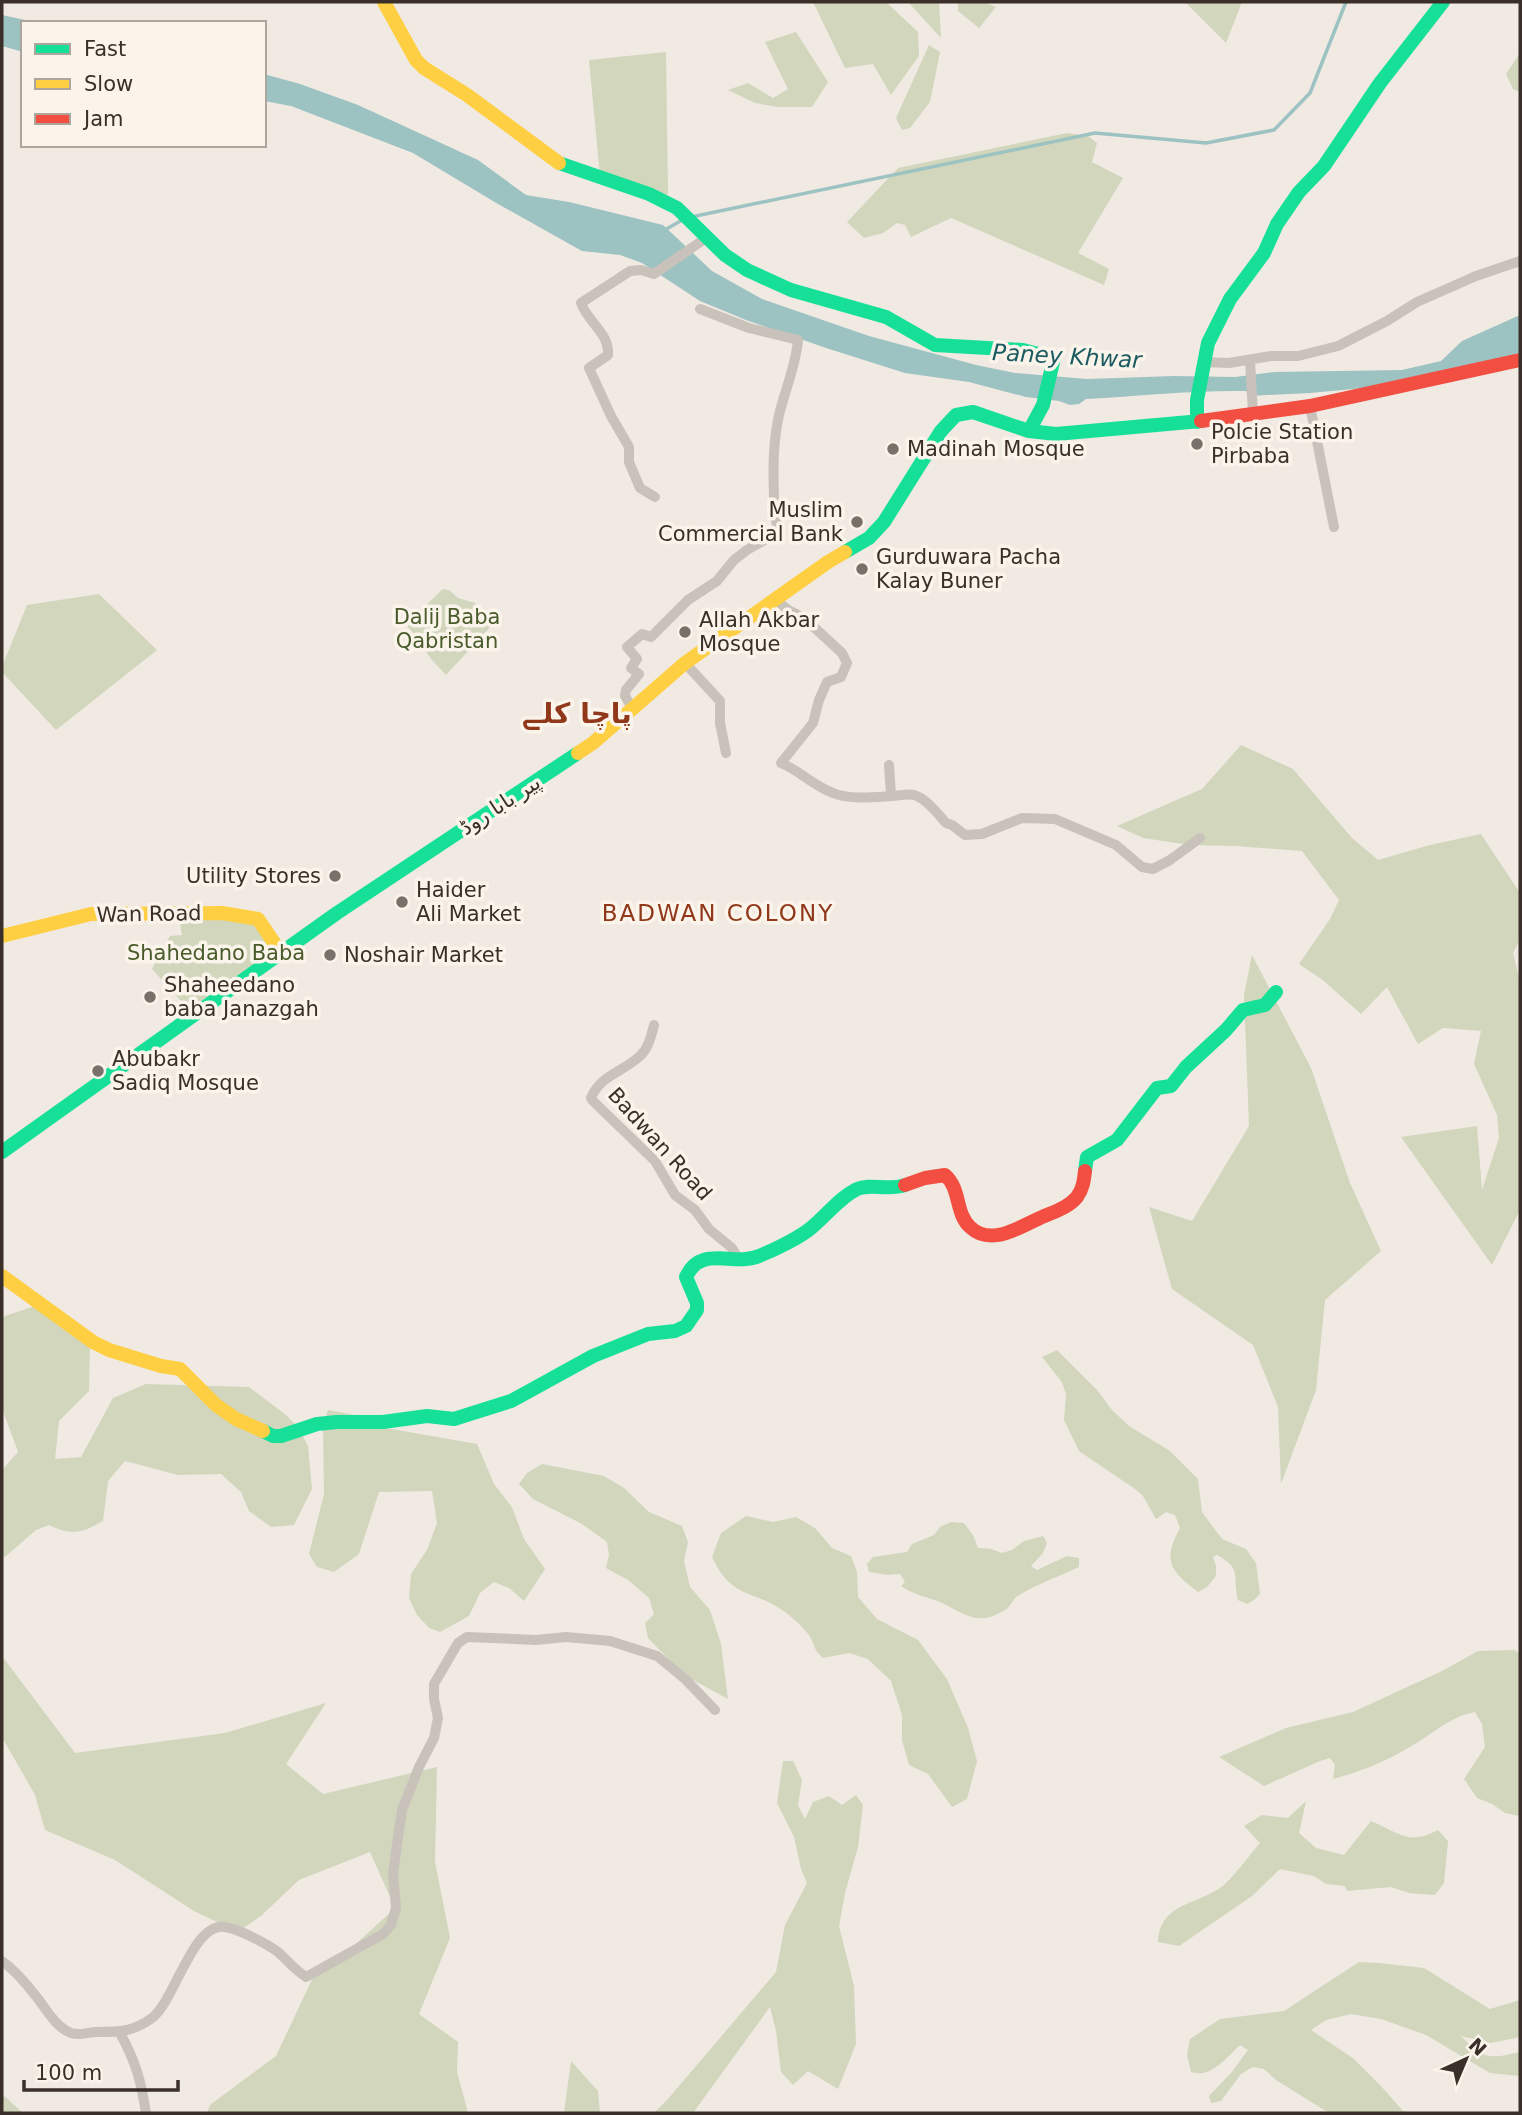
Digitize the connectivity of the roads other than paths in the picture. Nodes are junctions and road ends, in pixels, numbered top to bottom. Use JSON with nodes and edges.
{"nodes":[{"id":1,"x":384,"y":2,"type":"edge"},
{"id":2,"x":1443,"y":2,"type":"edge"},
{"id":3,"x":706,"y":238,"type":"junction"},
{"id":4,"x":1520,"y":261,"type":"edge"},
{"id":5,"x":700,"y":309,"type":"dead end"},
{"id":6,"x":1250,"y":360,"type":"junction"},
{"id":7,"x":1520,"y":360,"type":"edge"},
{"id":8,"x":1203,"y":366,"type":"junction"},
{"id":9,"x":1310,"y":405,"type":"junction"},
{"id":10,"x":1253,"y":413,"type":"junction"},
{"id":11,"x":1197,"y":422,"type":"junction"},
{"id":12,"x":1029,"y":431,"type":"junction"},
{"id":13,"x":655,"y":497,"type":"dead end"},
{"id":14,"x":1334,"y":527,"type":"dead end"},
{"id":15,"x":775,"y":599,"type":"junction"},
{"id":16,"x":685,"y":663,"type":"junction"},
{"id":17,"x":633,"y":709,"type":"junction"},
{"id":18,"x":726,"y":753,"type":"dead end"},
{"id":19,"x":889,"y":765,"type":"dead end"},
{"id":20,"x":891,"y":796,"type":"junction"},
{"id":21,"x":1200,"y":838,"type":"dead end"},
{"id":22,"x":2,"y":936,"type":"edge"},
{"id":23,"x":281,"y":953,"type":"junction"},
{"id":24,"x":1276,"y":992,"type":"dead end"},
{"id":25,"x":654,"y":1026,"type":"dead end"},
{"id":26,"x":2,"y":1152,"type":"edge"},
{"id":27,"x":738,"y":1258,"type":"junction"},
{"id":28,"x":2,"y":1276,"type":"edge"},
{"id":29,"x":715,"y":1710,"type":"dead end"},
{"id":30,"x":2,"y":1961,"type":"edge"},
{"id":31,"x":120,"y":2033,"type":"junction"},
{"id":32,"x":146,"y":2113,"type":"edge"}],
"edges":[{"from":1,"to":3,"type":"street"},
{"from":2,"to":8,"type":"street"},
{"from":3,"to":12,"type":"street"},
{"from":3,"to":13,"type":"street"},
{"from":4,"to":6,"type":"street"},
{"from":5,"to":17,"type":"street"},
{"from":6,"to":8,"type":"street"},
{"from":6,"to":10,"type":"street"},
{"from":7,"to":9,"type":"street"},
{"from":8,"to":11,"type":"street"},
{"from":9,"to":10,"type":"street"},
{"from":9,"to":14,"type":"street"},
{"from":10,"to":11,"type":"street"},
{"from":11,"to":12,"type":"street"},
{"from":12,"to":15,"type":"street","name":"پیر بابا روڈ"},
{"from":15,"to":16,"type":"street","name":"پیر بابا روڈ"},
{"from":15,"to":20,"type":"street"},
{"from":16,"to":17,"type":"street","name":"پیر بابا روڈ"},
{"from":16,"to":18,"type":"street"},
{"from":17,"to":23,"type":"street","name":"پیر بابا روڈ"},
{"from":19,"to":20,"type":"street"},
{"from":20,"to":21,"type":"street"},
{"from":22,"to":23,"type":"street","name":"Wan Road"},
{"from":23,"to":26,"type":"street","name":"پیر بابا روڈ"},
{"from":24,"to":27,"type":"street"},
{"from":25,"to":27,"type":"street","name":"Badwan Road"},
{"from":27,"to":28,"type":"street"},
{"from":29,"to":31,"type":"street"},
{"from":30,"to":31,"type":"street"},
{"from":31,"to":32,"type":"street"}]}
